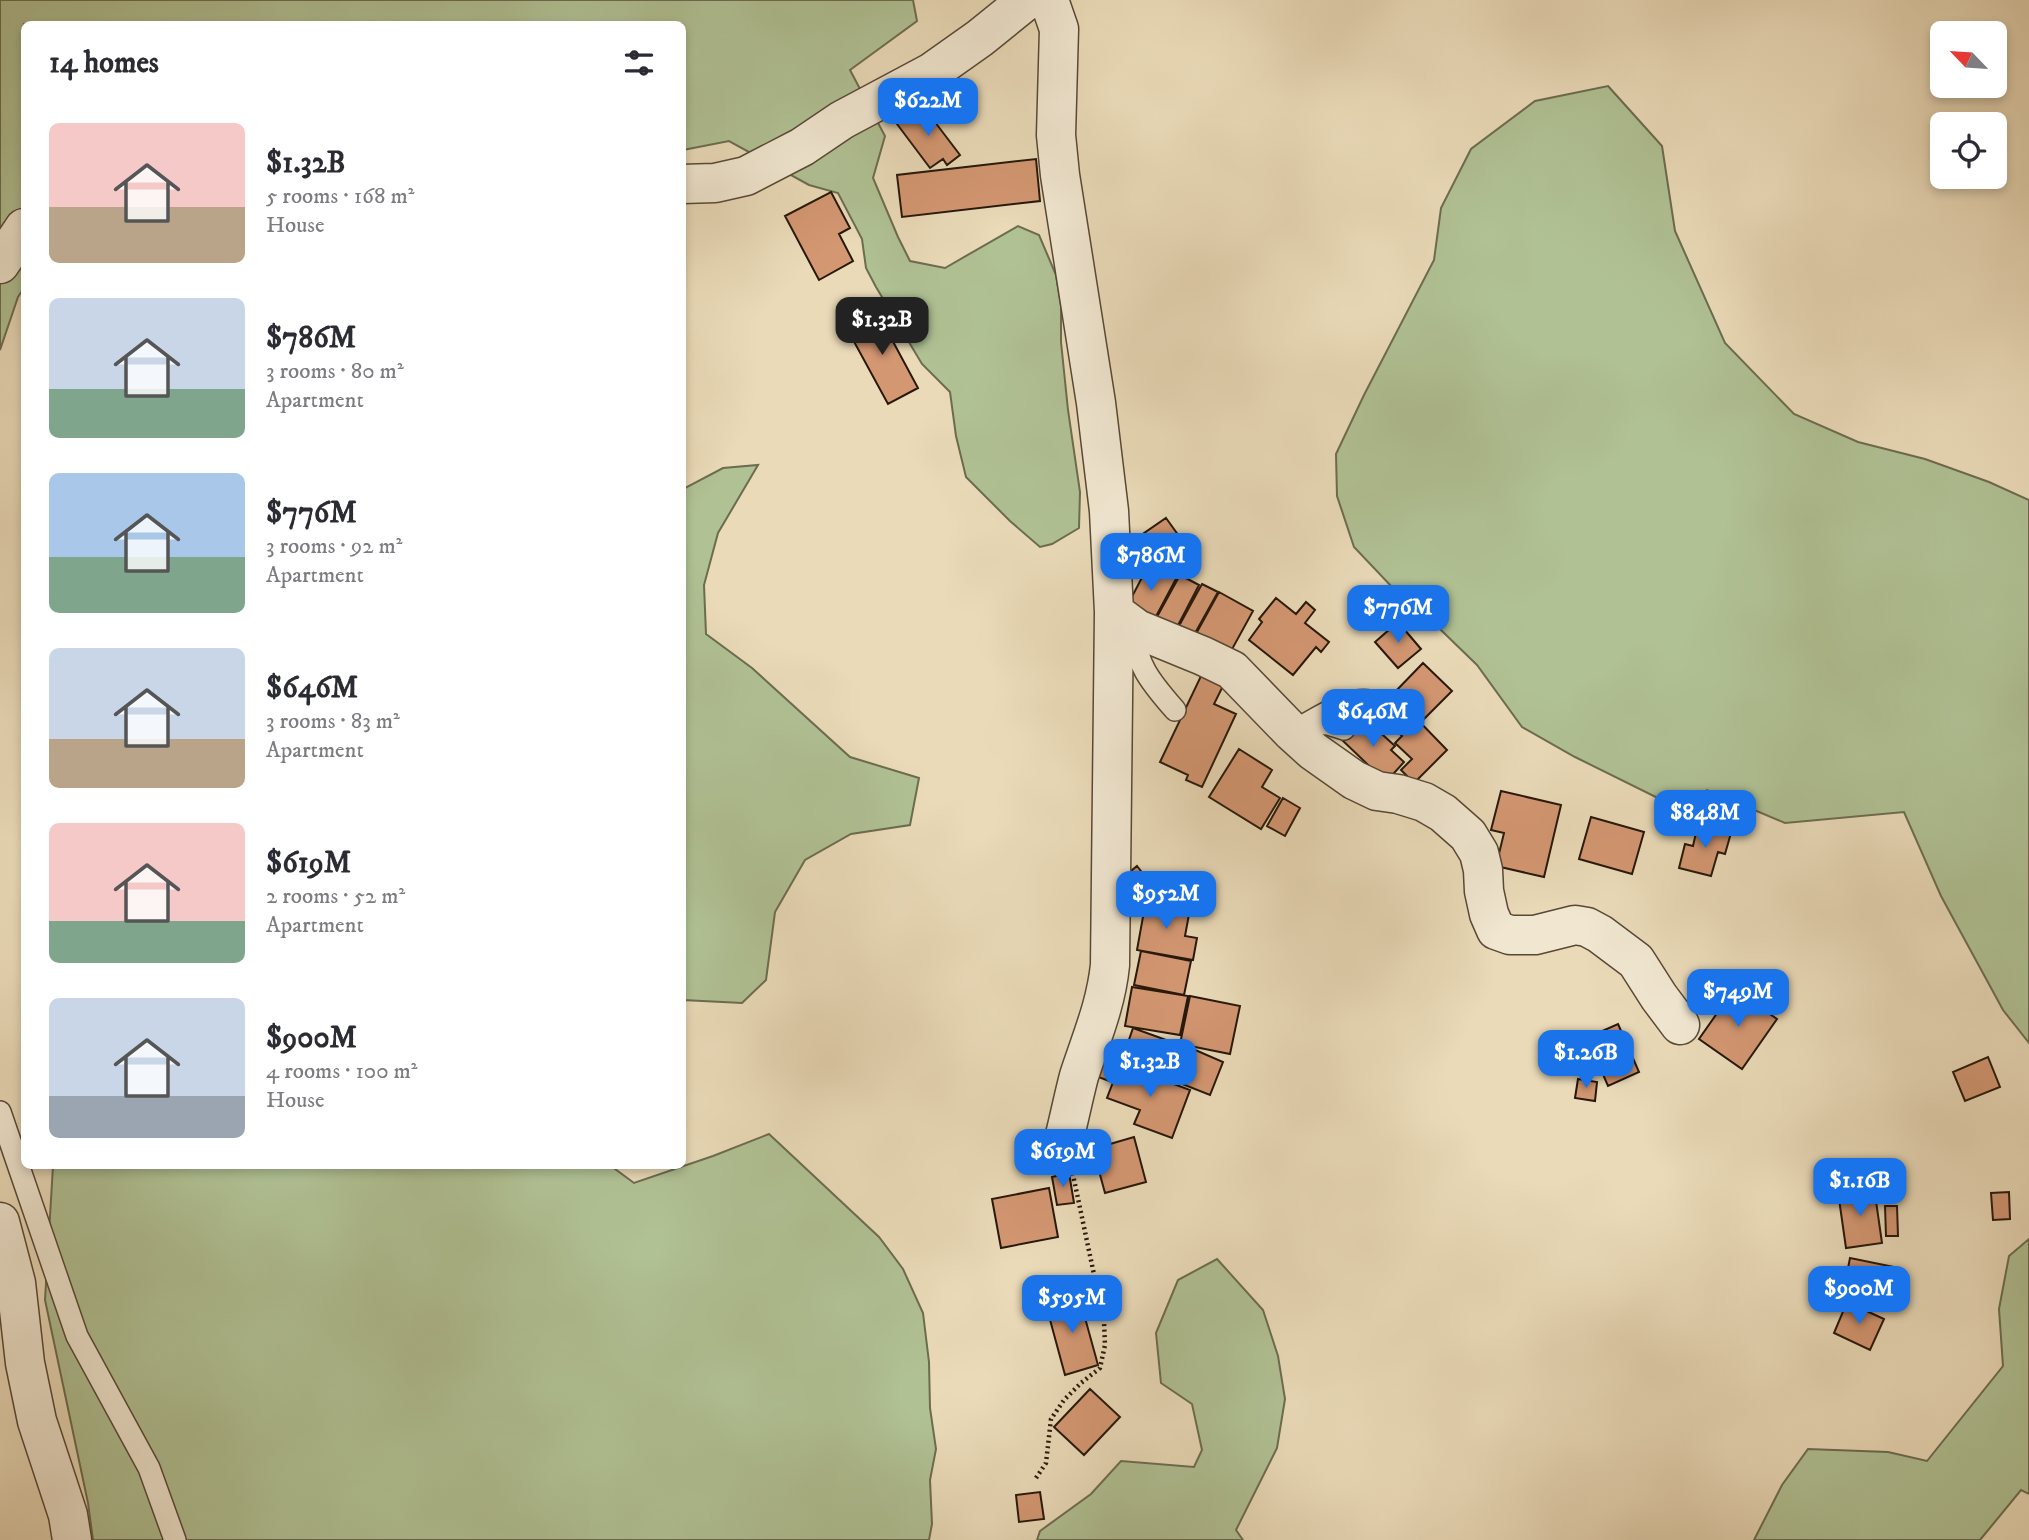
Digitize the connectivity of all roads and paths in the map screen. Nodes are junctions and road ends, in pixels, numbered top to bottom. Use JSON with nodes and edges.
{"nodes":[{"id":1,"x":1027,"y":0,"type":"edge"},
{"id":2,"x":1049,"y":0,"type":"edge"},
{"id":3,"x":686,"y":184,"type":"edge"},
{"id":4,"x":21,"y":232,"type":"edge"},
{"id":5,"x":0,"y":264,"type":"edge"},
{"id":6,"x":1125,"y":621,"type":"junction"},
{"id":7,"x":1175,"y":710,"type":"dead end"},
{"id":8,"x":1394,"y":718,"type":"dead end"},
{"id":9,"x":1302,"y":727,"type":"junction"},
{"id":10,"x":1344,"y":729,"type":"dead end"},
{"id":11,"x":1680,"y":1025,"type":"dead end"},
{"id":12,"x":0,"y":1112,"type":"edge"},
{"id":13,"x":1065,"y":1135,"type":"joint"},
{"id":14,"x":0,"y":1222,"type":"edge"},
{"id":15,"x":1036,"y":1478,"type":"dead end"},
{"id":16,"x":72,"y":1540,"type":"edge"},
{"id":17,"x":176,"y":1540,"type":"edge"}],
"edges":[{"from":1,"to":3,"type":"street"},
{"from":2,"to":6,"type":"street"},
{"from":4,"to":5,"type":"street"},
{"from":6,"to":7,"type":"lane"},
{"from":6,"to":9,"type":"street"},
{"from":6,"to":13,"type":"street"},
{"from":8,"to":9,"type":"lane"},
{"from":9,"to":10,"type":"lane"},
{"from":9,"to":11,"type":"street"},
{"from":12,"to":17,"type":"lane"},
{"from":13,"to":15,"type":"path"},
{"from":14,"to":16,"type":"street"}]}
